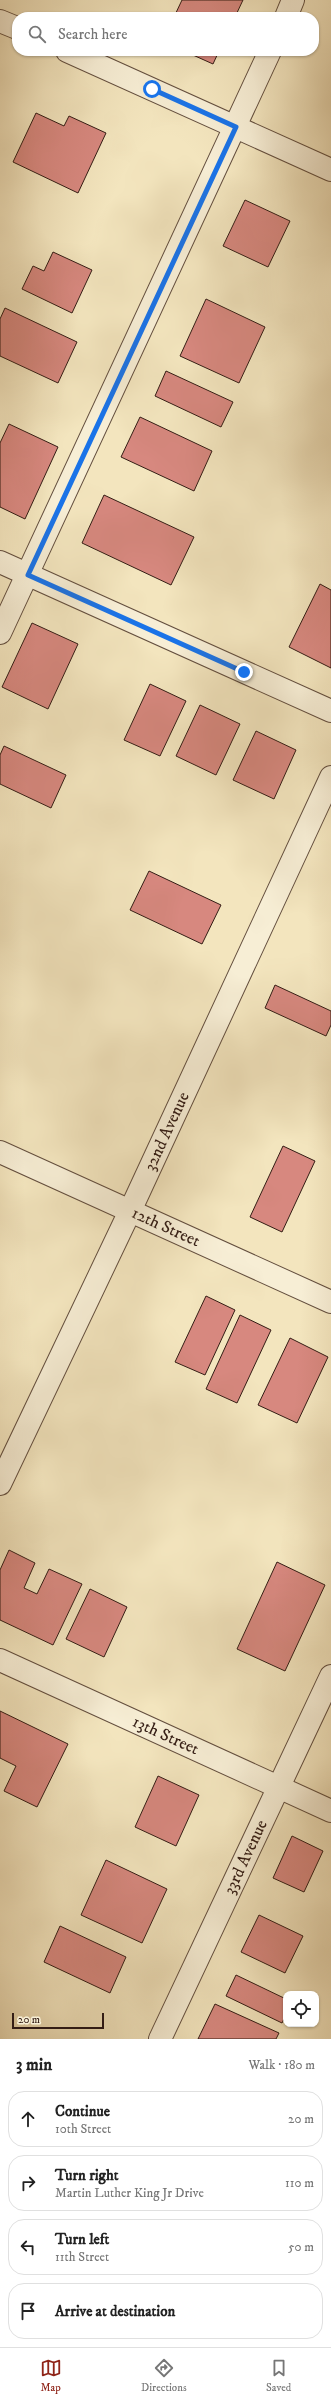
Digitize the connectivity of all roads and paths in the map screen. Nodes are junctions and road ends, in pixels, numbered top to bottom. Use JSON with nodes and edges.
{"nodes":[{"id":1,"x":293,"y":0,"type":"edge"},
{"id":2,"x":288,"y":12,"type":"edge"},
{"id":3,"x":0,"y":21,"type":"edge"},
{"id":4,"x":12,"y":26,"type":"edge"},
{"id":5,"x":78,"y":56,"type":"edge"},
{"id":6,"x":268,"y":56,"type":"edge"},
{"id":7,"x":236,"y":127,"type":"junction"},
{"id":8,"x":331,"y":170,"type":"edge"},
{"id":9,"x":0,"y":562,"type":"edge"},
{"id":10,"x":28,"y":575,"type":"junction"},
{"id":11,"x":0,"y":634,"type":"edge"},
{"id":12,"x":331,"y":711,"type":"edge"},
{"id":13,"x":331,"y":777,"type":"edge"},
{"id":14,"x":0,"y":1152,"type":"edge"},
{"id":15,"x":130,"y":1211,"type":"junction"},
{"id":16,"x":331,"y":1302,"type":"edge"},
{"id":17,"x":0,"y":1484,"type":"edge"},
{"id":18,"x":0,"y":1660,"type":"edge"},
{"id":19,"x":331,"y":1676,"type":"edge"},
{"id":20,"x":277,"y":1787,"type":"junction"},
{"id":21,"x":331,"y":1811,"type":"edge"},
{"id":22,"x":160,"y":2039,"type":"edge"}],
"edges":[{"from":1,"to":2,"type":"street"},
{"from":3,"to":4,"type":"street"},
{"from":5,"to":7,"type":"street"},
{"from":6,"to":7,"type":"street"},
{"from":7,"to":8,"type":"street"},
{"from":7,"to":10,"type":"street"},
{"from":9,"to":10,"type":"street"},
{"from":10,"to":11,"type":"street"},
{"from":10,"to":12,"type":"street"},
{"from":13,"to":15,"type":"street","name":"32nd Avenue"},
{"from":14,"to":15,"type":"street","name":"12th Street"},
{"from":15,"to":16,"type":"street","name":"12th Street"},
{"from":15,"to":17,"type":"street","name":"32nd Avenue"},
{"from":18,"to":20,"type":"street","name":"13th Street"},
{"from":19,"to":20,"type":"street","name":"33rd Avenue"},
{"from":20,"to":21,"type":"street","name":"13th Street"},
{"from":20,"to":22,"type":"street","name":"33rd Avenue"}]}
